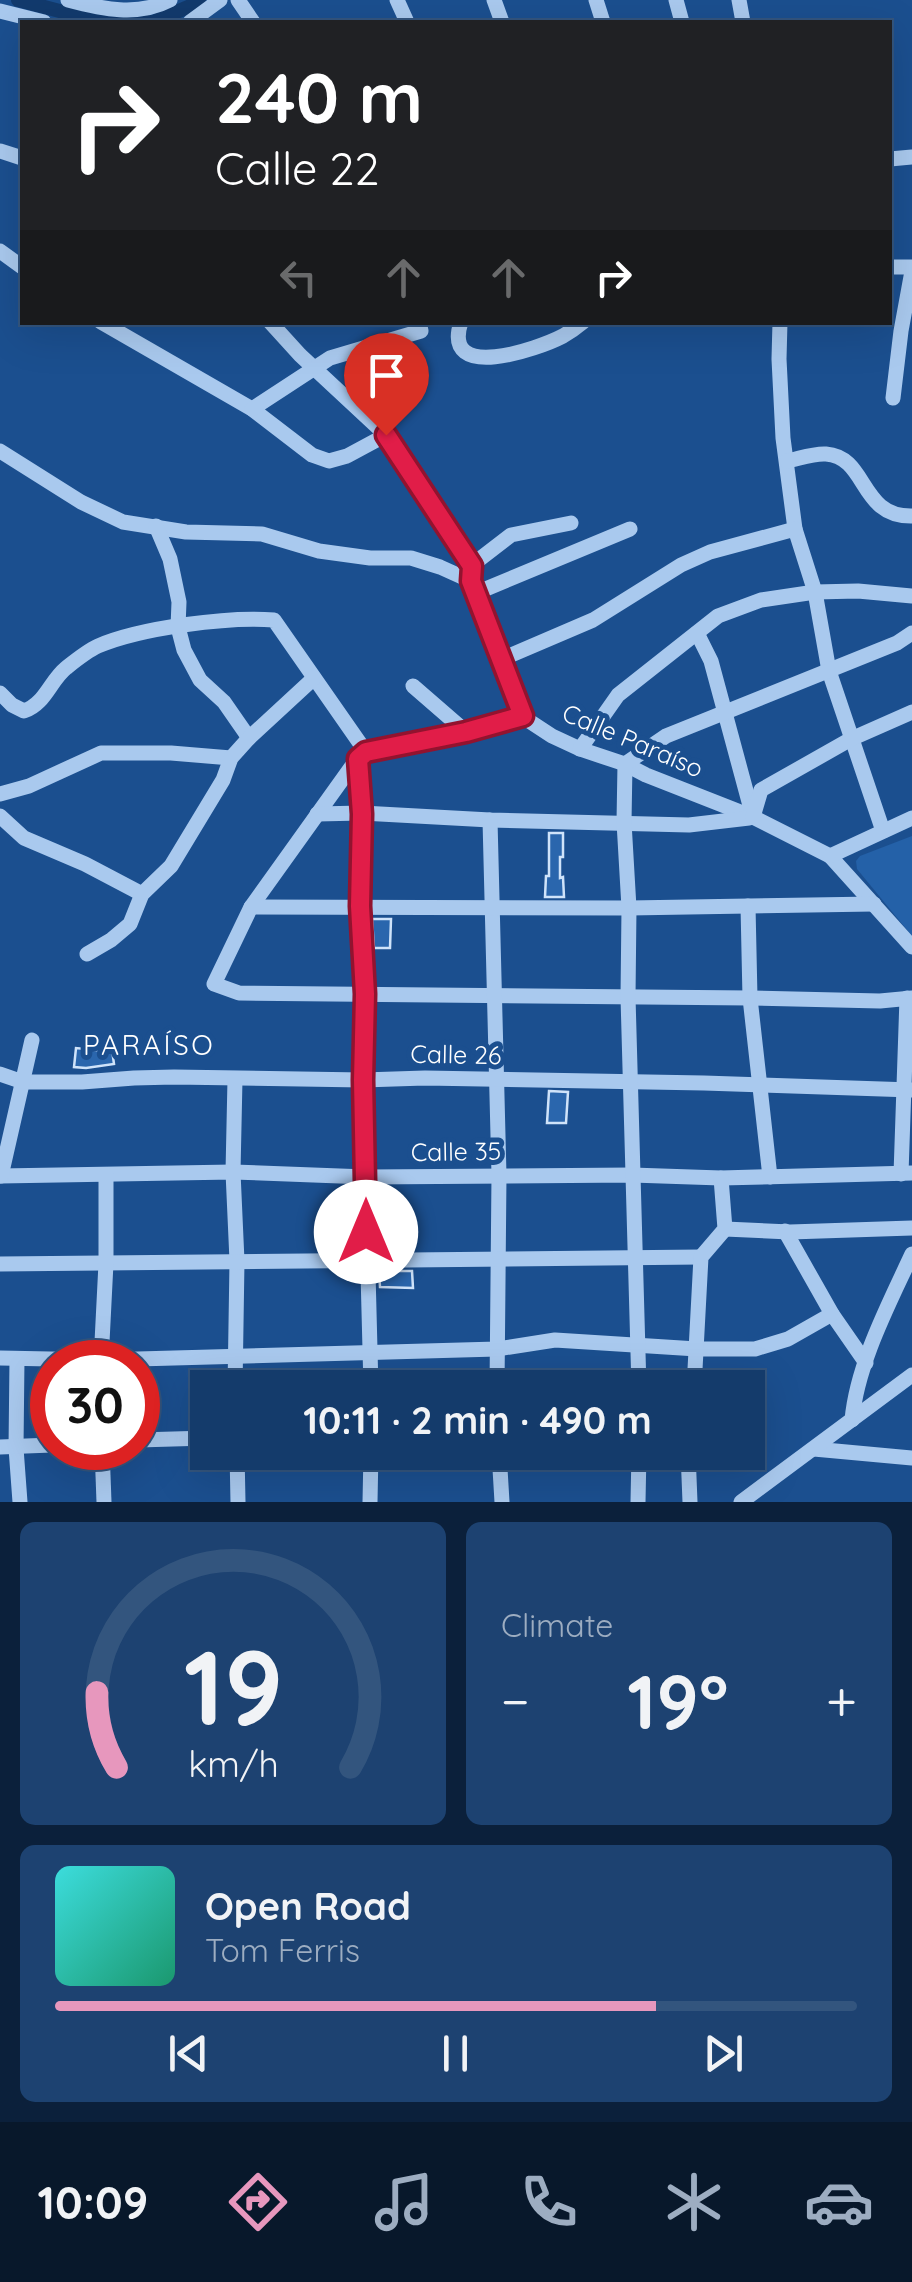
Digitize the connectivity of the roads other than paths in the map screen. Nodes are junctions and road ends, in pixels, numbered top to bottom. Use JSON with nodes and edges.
{"nodes":[{"id":1,"x":68,"y":0,"type":"edge"},
{"id":2,"x":170,"y":0,"type":"edge"},
{"id":3,"x":220,"y":0,"type":"edge"},
{"id":4,"x":0,"y":11,"type":"edge"},
{"id":5,"x":36,"y":20,"type":"edge"},
{"id":6,"x":193,"y":20,"type":"edge"},
{"id":7,"x":912,"y":269,"type":"edge"},
{"id":8,"x":106,"y":325,"type":"edge"},
{"id":9,"x":273,"y":325,"type":"edge"},
{"id":10,"x":460,"y":325,"type":"edge"},
{"id":11,"x":579,"y":325,"type":"edge"},
{"id":12,"x":777,"y":325,"type":"edge"},
{"id":13,"x":420,"y":326,"type":"edge"},
{"id":14,"x":313,"y":367,"type":"junction"},
{"id":15,"x":893,"y":398,"type":"dead end"},
{"id":16,"x":252,"y":409,"type":"junction"},
{"id":17,"x":386,"y":435,"type":"junction"},
{"id":18,"x":0,"y":450,"type":"edge"},
{"id":19,"x":787,"y":461,"type":"junction"},
{"id":20,"x":912,"y":516,"type":"edge"},
{"id":21,"x":571,"y":524,"type":"dead end"},
{"id":22,"x":156,"y":526,"type":"junction"},
{"id":23,"x":630,"y":529,"type":"dead end"},
{"id":24,"x":796,"y":529,"type":"junction"},
{"id":25,"x":473,"y":580,"type":"junction"},
{"id":26,"x":815,"y":592,"type":"junction"},
{"id":27,"x":912,"y":596,"type":"edge"},
{"id":28,"x":178,"y":627,"type":"junction"},
{"id":29,"x":697,"y":633,"type":"junction"},
{"id":30,"x":912,"y":633,"type":"edge"},
{"id":31,"x":502,"y":659,"type":"junction"},
{"id":32,"x":829,"y":672,"type":"junction"},
{"id":33,"x":314,"y":678,"type":"junction"},
{"id":34,"x":413,"y":686,"type":"dead end"},
{"id":35,"x":0,"y":692,"type":"edge"},
{"id":36,"x":912,"y":712,"type":"edge"},
{"id":37,"x":726,"y":713,"type":"junction"},
{"id":38,"x":523,"y":716,"type":"junction"},
{"id":39,"x":466,"y":732,"type":"junction"},
{"id":40,"x":249,"y":738,"type":"junction"},
{"id":41,"x":850,"y":738,"type":"junction"},
{"id":42,"x":580,"y":749,"type":"junction"},
{"id":43,"x":362,"y":756,"type":"junction"},
{"id":44,"x":232,"y":758,"type":"junction"},
{"id":45,"x":625,"y":764,"type":"junction"},
{"id":46,"x":0,"y":794,"type":"edge"},
{"id":47,"x":318,"y":814,"type":"junction"},
{"id":48,"x":362,"y":814,"type":"junction"},
{"id":49,"x":0,"y":816,"type":"edge"},
{"id":50,"x":753,"y":817,"type":"junction"},
{"id":51,"x":912,"y":818,"type":"edge"},
{"id":52,"x":490,"y":820,"type":"junction"},
{"id":53,"x":624,"y":822,"type":"junction"},
{"id":54,"x":883,"y":831,"type":"junction"},
{"id":55,"x":830,"y":856,"type":"junction"},
{"id":56,"x":142,"y":894,"type":"junction"},
{"id":57,"x":874,"y":904,"type":"junction"},
{"id":58,"x":360,"y":906,"type":"junction"},
{"id":59,"x":748,"y":906,"type":"junction"},
{"id":60,"x":251,"y":907,"type":"junction"},
{"id":61,"x":491,"y":907,"type":"junction"},
{"id":62,"x":629,"y":908,"type":"junction"},
{"id":63,"x":912,"y":947,"type":"edge"},
{"id":64,"x":87,"y":954,"type":"dead end"},
{"id":65,"x":365,"y":994,"type":"junction"},
{"id":66,"x":494,"y":994,"type":"junction"},
{"id":67,"x":628,"y":997,"type":"junction"},
{"id":68,"x":750,"y":998,"type":"junction"},
{"id":69,"x":910,"y":998,"type":"edge"},
{"id":70,"x":32,"y":1040,"type":"dead end"},
{"id":71,"x":0,"y":1074,"type":"edge"},
{"id":72,"x":235,"y":1080,"type":"junction"},
{"id":73,"x":363,"y":1080,"type":"junction"},
{"id":74,"x":497,"y":1080,"type":"junction"},
{"id":75,"x":22,"y":1082,"type":"junction"},
{"id":76,"x":630,"y":1082,"type":"junction"},
{"id":77,"x":758,"y":1085,"type":"junction"},
{"id":78,"x":908,"y":1090,"type":"edge"},
{"id":79,"x":233,"y":1172,"type":"junction"},
{"id":80,"x":907,"y":1174,"type":"edge"},
{"id":81,"x":106,"y":1175,"type":"junction"},
{"id":82,"x":632,"y":1175,"type":"junction"},
{"id":83,"x":0,"y":1176,"type":"edge"},
{"id":84,"x":499,"y":1176,"type":"junction"},
{"id":85,"x":366,"y":1177,"type":"junction"},
{"id":86,"x":770,"y":1177,"type":"junction"},
{"id":87,"x":722,"y":1178,"type":"junction"},
{"id":88,"x":912,"y":1228,"type":"edge"},
{"id":89,"x":725,"y":1229,"type":"junction"},
{"id":90,"x":785,"y":1231,"type":"junction"},
{"id":91,"x":912,"y":1254,"type":"edge"},
{"id":92,"x":701,"y":1256,"type":"junction"},
{"id":93,"x":636,"y":1258,"type":"junction"},
{"id":94,"x":498,"y":1259,"type":"junction"},
{"id":95,"x":367,"y":1260,"type":"junction"},
{"id":96,"x":237,"y":1262,"type":"junction"},
{"id":97,"x":106,"y":1263,"type":"junction"},
{"id":98,"x":0,"y":1264,"type":"edge"},
{"id":99,"x":832,"y":1314,"type":"junction"},
{"id":100,"x":102,"y":1340,"type":"edge"},
{"id":101,"x":638,"y":1346,"type":"junction"},
{"id":102,"x":497,"y":1349,"type":"junction"},
{"id":103,"x":697,"y":1349,"type":"junction"},
{"id":104,"x":370,"y":1352,"type":"junction"},
{"id":105,"x":234,"y":1355,"type":"junction"},
{"id":106,"x":0,"y":1358,"type":"edge"},
{"id":107,"x":160,"y":1358,"type":"edge"},
{"id":108,"x":18,"y":1359,"type":"junction"},
{"id":109,"x":30,"y":1359,"type":"edge"},
{"id":110,"x":866,"y":1362,"type":"junction"},
{"id":111,"x":234,"y":1370,"type":"edge"},
{"id":112,"x":370,"y":1370,"type":"edge"},
{"id":113,"x":498,"y":1370,"type":"edge"},
{"id":114,"x":638,"y":1370,"type":"edge"},
{"id":115,"x":695,"y":1370,"type":"edge"},
{"id":116,"x":912,"y":1376,"type":"edge"},
{"id":117,"x":852,"y":1420,"type":"junction"},
{"id":118,"x":160,"y":1439,"type":"edge"},
{"id":119,"x":190,"y":1439,"type":"edge"},
{"id":120,"x":8,"y":1448,"type":"edge"},
{"id":121,"x":814,"y":1448,"type":"junction"},
{"id":122,"x":912,"y":1458,"type":"edge"},
{"id":123,"x":103,"y":1470,"type":"edge"},
{"id":124,"x":237,"y":1470,"type":"edge"},
{"id":125,"x":371,"y":1470,"type":"edge"},
{"id":126,"x":501,"y":1470,"type":"edge"},
{"id":127,"x":639,"y":1470,"type":"edge"},
{"id":128,"x":689,"y":1470,"type":"edge"},
{"id":129,"x":20,"y":1502,"type":"edge"},
{"id":130,"x":104,"y":1502,"type":"edge"},
{"id":131,"x":238,"y":1502,"type":"edge"},
{"id":132,"x":370,"y":1502,"type":"edge"},
{"id":133,"x":502,"y":1502,"type":"edge"},
{"id":134,"x":638,"y":1502,"type":"edge"},
{"id":135,"x":690,"y":1502,"type":"edge"},
{"id":136,"x":740,"y":1502,"type":"edge"}],
"edges":[{"from":1,"to":2,"type":"street"},
{"from":3,"to":6,"type":"street"},
{"from":4,"to":5,"type":"street"},
{"from":7,"to":15,"type":"street"},
{"from":8,"to":16,"type":"street"},
{"from":9,"to":14,"type":"street","name":"Calle Paraíso"},
{"from":10,"to":11,"type":"street"},
{"from":12,"to":19,"type":"street"},
{"from":13,"to":14,"type":"street"},
{"from":14,"to":16,"type":"street"},
{"from":14,"to":17,"type":"street","name":"Calle Paraíso"},
{"from":16,"to":17,"type":"street"},
{"from":17,"to":25,"type":"street","name":"Calle Paraíso"},
{"from":18,"to":22,"type":"street"},
{"from":19,"to":20,"type":"street"},
{"from":19,"to":24,"type":"street"},
{"from":21,"to":25,"type":"street"},
{"from":22,"to":25,"type":"street"},
{"from":22,"to":28,"type":"street"},
{"from":23,"to":25,"type":"street"},
{"from":24,"to":26,"type":"street"},
{"from":24,"to":31,"type":"street"},
{"from":25,"to":31,"type":"street","name":"Calle Paraíso"},
{"from":26,"to":27,"type":"street"},
{"from":26,"to":29,"type":"street"},
{"from":26,"to":32,"type":"street"},
{"from":28,"to":33,"type":"street"},
{"from":28,"to":35,"type":"street"},
{"from":28,"to":40,"type":"street"},
{"from":29,"to":37,"type":"street"},
{"from":29,"to":42,"type":"street"},
{"from":30,"to":32,"type":"street"},
{"from":31,"to":38,"type":"street","name":"Calle Paraíso"},
{"from":32,"to":37,"type":"street"},
{"from":32,"to":41,"type":"street"},
{"from":33,"to":40,"type":"street"},
{"from":33,"to":43,"type":"street"},
{"from":34,"to":39,"type":"street"},
{"from":36,"to":41,"type":"street"},
{"from":37,"to":45,"type":"street"},
{"from":37,"to":50,"type":"street"},
{"from":38,"to":39,"type":"street"},
{"from":38,"to":42,"type":"street","name":"Calle Paraíso"},
{"from":39,"to":43,"type":"street"},
{"from":40,"to":44,"type":"street"},
{"from":41,"to":50,"type":"street"},
{"from":41,"to":54,"type":"street"},
{"from":42,"to":45,"type":"street","name":"Calle Paraíso"},
{"from":43,"to":47,"type":"street"},
{"from":43,"to":48,"type":"street"},
{"from":44,"to":46,"type":"street"},
{"from":44,"to":56,"type":"street"},
{"from":45,"to":50,"type":"street","name":"Calle Paraíso"},
{"from":45,"to":53,"type":"street"},
{"from":47,"to":48,"type":"street"},
{"from":47,"to":60,"type":"street"},
{"from":48,"to":52,"type":"street"},
{"from":48,"to":58,"type":"street"},
{"from":49,"to":56,"type":"street"},
{"from":50,"to":53,"type":"street"},
{"from":50,"to":55,"type":"street","name":"Calle Paraíso"},
{"from":51,"to":54,"type":"street"},
{"from":52,"to":53,"type":"street"},
{"from":52,"to":61,"type":"street"},
{"from":53,"to":62,"type":"street"},
{"from":54,"to":55,"type":"street"},
{"from":55,"to":57,"type":"street","name":"Calle Paraíso"},
{"from":56,"to":64,"type":"street"},
{"from":57,"to":59,"type":"street"},
{"from":57,"to":63,"type":"street","name":"Calle Paraíso"},
{"from":58,"to":60,"type":"street"},
{"from":58,"to":61,"type":"street"},
{"from":58,"to":65,"type":"street"},
{"from":59,"to":62,"type":"street"},
{"from":59,"to":68,"type":"street"},
{"from":60,"to":65,"type":"street"},
{"from":61,"to":62,"type":"street"},
{"from":61,"to":66,"type":"street"},
{"from":62,"to":67,"type":"street"},
{"from":65,"to":66,"type":"street"},
{"from":65,"to":73,"type":"street"},
{"from":66,"to":67,"type":"street"},
{"from":66,"to":74,"type":"street"},
{"from":67,"to":68,"type":"street"},
{"from":67,"to":76,"type":"street"},
{"from":68,"to":69,"type":"street"},
{"from":68,"to":77,"type":"street"},
{"from":69,"to":78,"type":"street"},
{"from":70,"to":75,"type":"street"},
{"from":71,"to":75,"type":"street","name":"Calle 26"},
{"from":72,"to":73,"type":"street","name":"Calle 26"},
{"from":72,"to":75,"type":"street","name":"Calle 26"},
{"from":72,"to":79,"type":"street"},
{"from":73,"to":74,"type":"street","name":"Calle 26"},
{"from":73,"to":85,"type":"street"},
{"from":74,"to":76,"type":"street","name":"Calle 26"},
{"from":74,"to":84,"type":"street"},
{"from":75,"to":83,"type":"street"},
{"from":76,"to":77,"type":"street","name":"Calle 26"},
{"from":76,"to":82,"type":"street"},
{"from":77,"to":78,"type":"street","name":"Calle 26"},
{"from":77,"to":86,"type":"street"},
{"from":78,"to":80,"type":"street"},
{"from":79,"to":81,"type":"street","name":"Calle 35"},
{"from":79,"to":85,"type":"street","name":"Calle 35"},
{"from":79,"to":96,"type":"street"},
{"from":80,"to":86,"type":"street","name":"Calle 35"},
{"from":81,"to":83,"type":"street","name":"Calle 35"},
{"from":81,"to":97,"type":"street"},
{"from":82,"to":84,"type":"street","name":"Calle 35"},
{"from":82,"to":87,"type":"street","name":"Calle 35"},
{"from":82,"to":93,"type":"street"},
{"from":84,"to":85,"type":"street","name":"Calle 35"},
{"from":84,"to":94,"type":"street"},
{"from":85,"to":95,"type":"street"},
{"from":86,"to":87,"type":"street","name":"Calle 35"},
{"from":87,"to":89,"type":"street"},
{"from":88,"to":90,"type":"street"},
{"from":89,"to":90,"type":"street"},
{"from":89,"to":92,"type":"street"},
{"from":90,"to":99,"type":"street"},
{"from":91,"to":110,"type":"street"},
{"from":92,"to":93,"type":"street"},
{"from":92,"to":103,"type":"street"},
{"from":93,"to":94,"type":"street"},
{"from":93,"to":101,"type":"street"},
{"from":94,"to":95,"type":"street"},
{"from":94,"to":102,"type":"street"},
{"from":95,"to":96,"type":"street"},
{"from":95,"to":104,"type":"street"},
{"from":96,"to":97,"type":"street"},
{"from":96,"to":105,"type":"street"},
{"from":97,"to":98,"type":"street"},
{"from":97,"to":100,"type":"street"},
{"from":99,"to":103,"type":"street"},
{"from":99,"to":110,"type":"street"},
{"from":101,"to":102,"type":"street"},
{"from":101,"to":103,"type":"street"},
{"from":101,"to":114,"type":"street"},
{"from":102,"to":104,"type":"street"},
{"from":102,"to":113,"type":"street"},
{"from":103,"to":115,"type":"street"},
{"from":104,"to":105,"type":"street"},
{"from":104,"to":112,"type":"street"},
{"from":105,"to":107,"type":"street"},
{"from":105,"to":111,"type":"street"},
{"from":106,"to":108,"type":"street"},
{"from":108,"to":109,"type":"street"},
{"from":108,"to":120,"type":"street"},
{"from":110,"to":117,"type":"street"},
{"from":116,"to":117,"type":"street"},
{"from":117,"to":121,"type":"street"},
{"from":118,"to":119,"type":"street"},
{"from":120,"to":129,"type":"street"},
{"from":121,"to":122,"type":"street"},
{"from":121,"to":136,"type":"street"},
{"from":123,"to":130,"type":"street"},
{"from":124,"to":131,"type":"street"},
{"from":125,"to":132,"type":"street"},
{"from":126,"to":133,"type":"street"},
{"from":127,"to":134,"type":"street"},
{"from":128,"to":135,"type":"street"}]}
